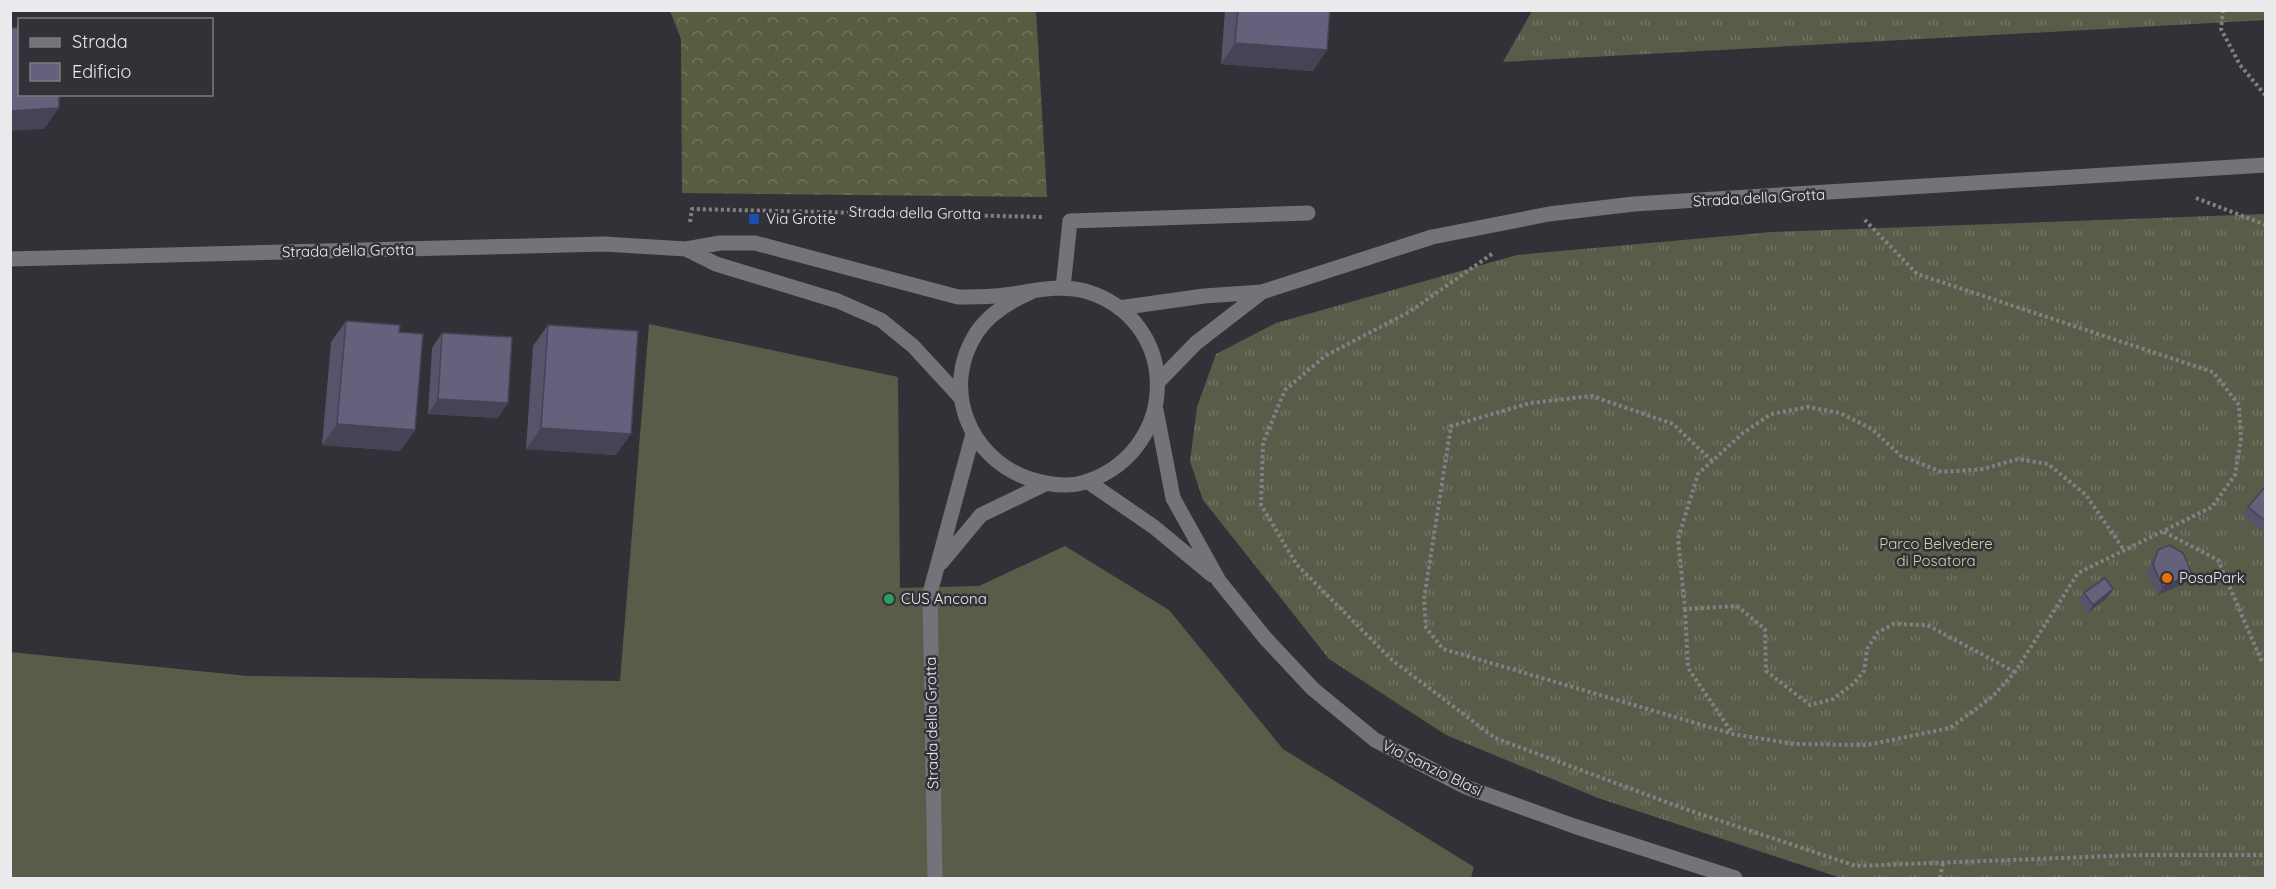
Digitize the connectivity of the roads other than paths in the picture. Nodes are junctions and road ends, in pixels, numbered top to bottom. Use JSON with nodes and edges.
{"nodes":[{"id":1,"x":2265,"y":165,"type":"edge"},
{"id":2,"x":1308,"y":213,"type":"dead end"},
{"id":3,"x":686,"y":249,"type":"junction"},
{"id":4,"x":10,"y":259,"type":"edge"},
{"id":5,"x":1063,"y":288,"type":"junction"},
{"id":6,"x":1031,"y":292,"type":"junction"},
{"id":7,"x":1262,"y":292,"type":"junction"},
{"id":8,"x":1119,"y":308,"type":"junction"},
{"id":9,"x":1159,"y":381,"type":"junction"},
{"id":10,"x":962,"y":398,"type":"junction"},
{"id":11,"x":1156,"y":410,"type":"junction"},
{"id":12,"x":973,"y":434,"type":"junction"},
{"id":13,"x":1088,"y":481,"type":"junction"},
{"id":14,"x":1045,"y":484,"type":"junction"},
{"id":15,"x":937,"y":567,"type":"junction"},
{"id":16,"x":1219,"y":581,"type":"junction"},
{"id":17,"x":935,"y":879,"type":"edge"},
{"id":18,"x":1735,"y":879,"type":"edge"}],
"edges":[{"from":1,"to":7,"type":"street","name":"Strada della Grotta"},
{"from":2,"to":5,"type":"street"},
{"from":3,"to":4,"type":"street","name":"Strada della Grotta"},
{"from":3,"to":6,"type":"street","name":"Strada della Grotta"},
{"from":3,"to":10,"type":"street","name":"Strada della Grotta"},
{"from":5,"to":6,"type":"street","name":"Strada della Grotta"},
{"from":5,"to":8,"type":"street","name":"Strada della Grotta"},
{"from":6,"to":10,"type":"street","name":"Strada della Grotta"},
{"from":7,"to":8,"type":"street","name":"Strada della Grotta"},
{"from":7,"to":9,"type":"street","name":"Strada della Grotta"},
{"from":8,"to":9,"type":"street","name":"Strada della Grotta"},
{"from":9,"to":11,"type":"street","name":"Strada della Grotta"},
{"from":10,"to":12,"type":"street","name":"Strada della Grotta"},
{"from":11,"to":13,"type":"street","name":"Strada della Grotta"},
{"from":11,"to":16,"type":"street","name":"Via Sanzio Blasi"},
{"from":12,"to":14,"type":"street","name":"Strada della Grotta"},
{"from":12,"to":15,"type":"street","name":"Strada della Grotta"},
{"from":13,"to":14,"type":"street","name":"Strada della Grotta"},
{"from":13,"to":16,"type":"street","name":"Via Sanzio Blasi"},
{"from":14,"to":15,"type":"street","name":"Strada della Grotta"},
{"from":15,"to":17,"type":"street","name":"Strada della Grotta"},
{"from":16,"to":18,"type":"street","name":"Via Sanzio Blasi"}]}
